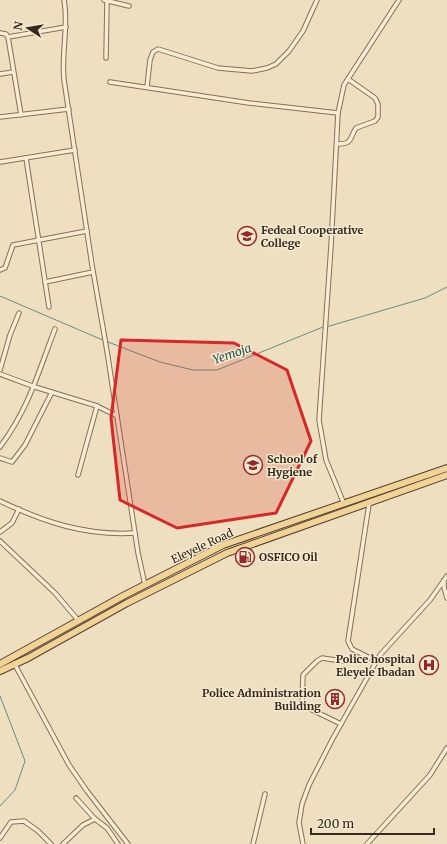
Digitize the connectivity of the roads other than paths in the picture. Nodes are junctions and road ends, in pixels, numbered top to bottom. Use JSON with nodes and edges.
{"nodes":[{"id":1,"x":64,"y":0,"type":"edge"},
{"id":2,"x":106,"y":0,"type":"edge"},
{"id":3,"x":318,"y":0,"type":"edge"},
{"id":4,"x":399,"y":0,"type":"edge"},
{"id":5,"x":129,"y":6,"type":"dead end"},
{"id":6,"x":66,"y":27,"type":"junction"},
{"id":7,"x":0,"y":33,"type":"edge"},
{"id":8,"x":8,"y":36,"type":"junction"},
{"id":9,"x":106,"y":58,"type":"dead end"},
{"id":10,"x":13,"y":72,"type":"junction"},
{"id":11,"x":0,"y":74,"type":"edge"},
{"id":12,"x":348,"y":79,"type":"junction"},
{"id":13,"x":110,"y":82,"type":"dead end"},
{"id":14,"x":147,"y":87,"type":"junction"},
{"id":15,"x":69,"y":109,"type":"junction"},
{"id":16,"x":338,"y":113,"type":"junction"},
{"id":17,"x":21,"y":114,"type":"junction"},
{"id":18,"x":0,"y":117,"type":"edge"},
{"id":19,"x":337,"y":144,"type":"junction"},
{"id":20,"x":75,"y":150,"type":"junction"},
{"id":21,"x":26,"y":158,"type":"junction"},
{"id":22,"x":0,"y":162,"type":"edge"},
{"id":23,"x":87,"y":231,"type":"junction"},
{"id":24,"x":38,"y":239,"type":"junction"},
{"id":25,"x":0,"y":270,"type":"edge"},
{"id":26,"x":93,"y":272,"type":"junction"},
{"id":27,"x":45,"y":282,"type":"junction"},
{"id":28,"x":49,"y":307,"type":"dead end"},
{"id":29,"x":19,"y":313,"type":"dead end"},
{"id":30,"x":54,"y":329,"type":"dead end"},
{"id":31,"x":0,"y":370,"type":"edge"},
{"id":32,"x":0,"y":374,"type":"edge"},
{"id":33,"x":34,"y":387,"type":"junction"},
{"id":34,"x":52,"y":392,"type":"junction"},
{"id":35,"x":97,"y":406,"type":"junction"},
{"id":36,"x":117,"y":416,"type":"junction"},
{"id":37,"x":0,"y":446,"type":"edge"},
{"id":38,"x":0,"y":458,"type":"edge"},
{"id":39,"x":447,"y":468,"type":"edge"},
{"id":40,"x":78,"y":475,"type":"dead end"},
{"id":41,"x":447,"y":475,"type":"edge"},
{"id":42,"x":0,"y":501,"type":"edge"},
{"id":43,"x":344,"y":504,"type":"junction"},
{"id":44,"x":369,"y":504,"type":"junction"},
{"id":45,"x":19,"y":509,"type":"junction"},
{"id":46,"x":0,"y":532,"type":"edge"},
{"id":47,"x":135,"y":533,"type":"junction"},
{"id":48,"x":0,"y":541,"type":"edge"},
{"id":49,"x":223,"y":545,"type":"junction"},
{"id":50,"x":227,"y":553,"type":"junction"},
{"id":51,"x":446,"y":577,"type":"edge"},
{"id":52,"x":145,"y":585,"type":"junction"},
{"id":53,"x":447,"y":598,"type":"edge"},
{"id":54,"x":78,"y":620,"type":"junction"},
{"id":55,"x":367,"y":657,"type":"junction"},
{"id":56,"x":376,"y":661,"type":"junction"},
{"id":57,"x":8,"y":662,"type":"edge"},
{"id":58,"x":0,"y":671,"type":"edge"},
{"id":59,"x":341,"y":724,"type":"junction"},
{"id":60,"x":447,"y":748,"type":"edge"},
{"id":61,"x":265,"y":794,"type":"dead end"},
{"id":62,"x":76,"y":798,"type":"dead end"},
{"id":63,"x":95,"y":819,"type":"junction"},
{"id":64,"x":0,"y":838,"type":"edge"},
{"id":65,"x":51,"y":844,"type":"edge"},
{"id":66,"x":63,"y":844,"type":"edge"},
{"id":67,"x":118,"y":844,"type":"edge"},
{"id":68,"x":128,"y":844,"type":"edge"},
{"id":69,"x":253,"y":844,"type":"edge"},
{"id":70,"x":303,"y":844,"type":"edge"},
{"id":71,"x":367,"y":844,"type":"edge"}],
"edges":[{"from":1,"to":6,"type":"street"},
{"from":2,"to":5,"type":"street"},
{"from":2,"to":9,"type":"street"},
{"from":3,"to":14,"type":"street"},
{"from":4,"to":12,"type":"street"},
{"from":6,"to":8,"type":"street"},
{"from":6,"to":15,"type":"street"},
{"from":7,"to":8,"type":"street"},
{"from":8,"to":10,"type":"street"},
{"from":10,"to":11,"type":"street"},
{"from":10,"to":17,"type":"street"},
{"from":12,"to":16,"type":"street"},
{"from":12,"to":19,"type":"street"},
{"from":13,"to":14,"type":"street"},
{"from":14,"to":16,"type":"street"},
{"from":15,"to":17,"type":"street"},
{"from":15,"to":20,"type":"street"},
{"from":16,"to":19,"type":"street"},
{"from":17,"to":18,"type":"street"},
{"from":19,"to":43,"type":"street"},
{"from":20,"to":21,"type":"street"},
{"from":20,"to":23,"type":"street"},
{"from":21,"to":22,"type":"street"},
{"from":21,"to":24,"type":"street"},
{"from":23,"to":24,"type":"street"},
{"from":23,"to":26,"type":"street"},
{"from":24,"to":25,"type":"street"},
{"from":24,"to":27,"type":"street"},
{"from":26,"to":27,"type":"street"},
{"from":26,"to":36,"type":"street"},
{"from":27,"to":28,"type":"street"},
{"from":29,"to":31,"type":"street"},
{"from":30,"to":33,"type":"street"},
{"from":32,"to":33,"type":"street"},
{"from":33,"to":34,"type":"street"},
{"from":33,"to":37,"type":"street"},
{"from":34,"to":35,"type":"street"},
{"from":34,"to":38,"type":"street"},
{"from":35,"to":36,"type":"street"},
{"from":35,"to":40,"type":"street"},
{"from":36,"to":47,"type":"street"},
{"from":39,"to":43,"type":"main road","name":"Eleyele Road"},
{"from":41,"to":44,"type":"main road","name":"Eleyele Road"},
{"from":42,"to":45,"type":"street"},
{"from":43,"to":49,"type":"main road","name":"Eleyele Road"},
{"from":44,"to":50,"type":"main road","name":"Eleyele Road"},
{"from":44,"to":55,"type":"street"},
{"from":45,"to":46,"type":"street"},
{"from":45,"to":47,"type":"street"},
{"from":47,"to":52,"type":"street"},
{"from":48,"to":54,"type":"street"},
{"from":49,"to":50,"type":"main road"},
{"from":49,"to":52,"type":"main road","name":"Eleyele Road"},
{"from":50,"to":57,"type":"main road","name":"Eleyele Road"},
{"from":51,"to":53,"type":"street"},
{"from":51,"to":56,"type":"street"},
{"from":52,"to":54,"type":"main road","name":"Eleyele Road"},
{"from":54,"to":57,"type":"main road","name":"Eleyele Road"},
{"from":55,"to":56,"type":"street"},
{"from":55,"to":59,"type":"street"},
{"from":56,"to":59,"type":"street"},
{"from":57,"to":58,"type":"main road","name":"Eleyele Road"},
{"from":57,"to":68,"type":"street"},
{"from":59,"to":70,"type":"street"},
{"from":60,"to":71,"type":"street"},
{"from":61,"to":69,"type":"street"},
{"from":62,"to":63,"type":"street"},
{"from":63,"to":66,"type":"street"},
{"from":63,"to":67,"type":"street"},
{"from":64,"to":65,"type":"street"}]}
